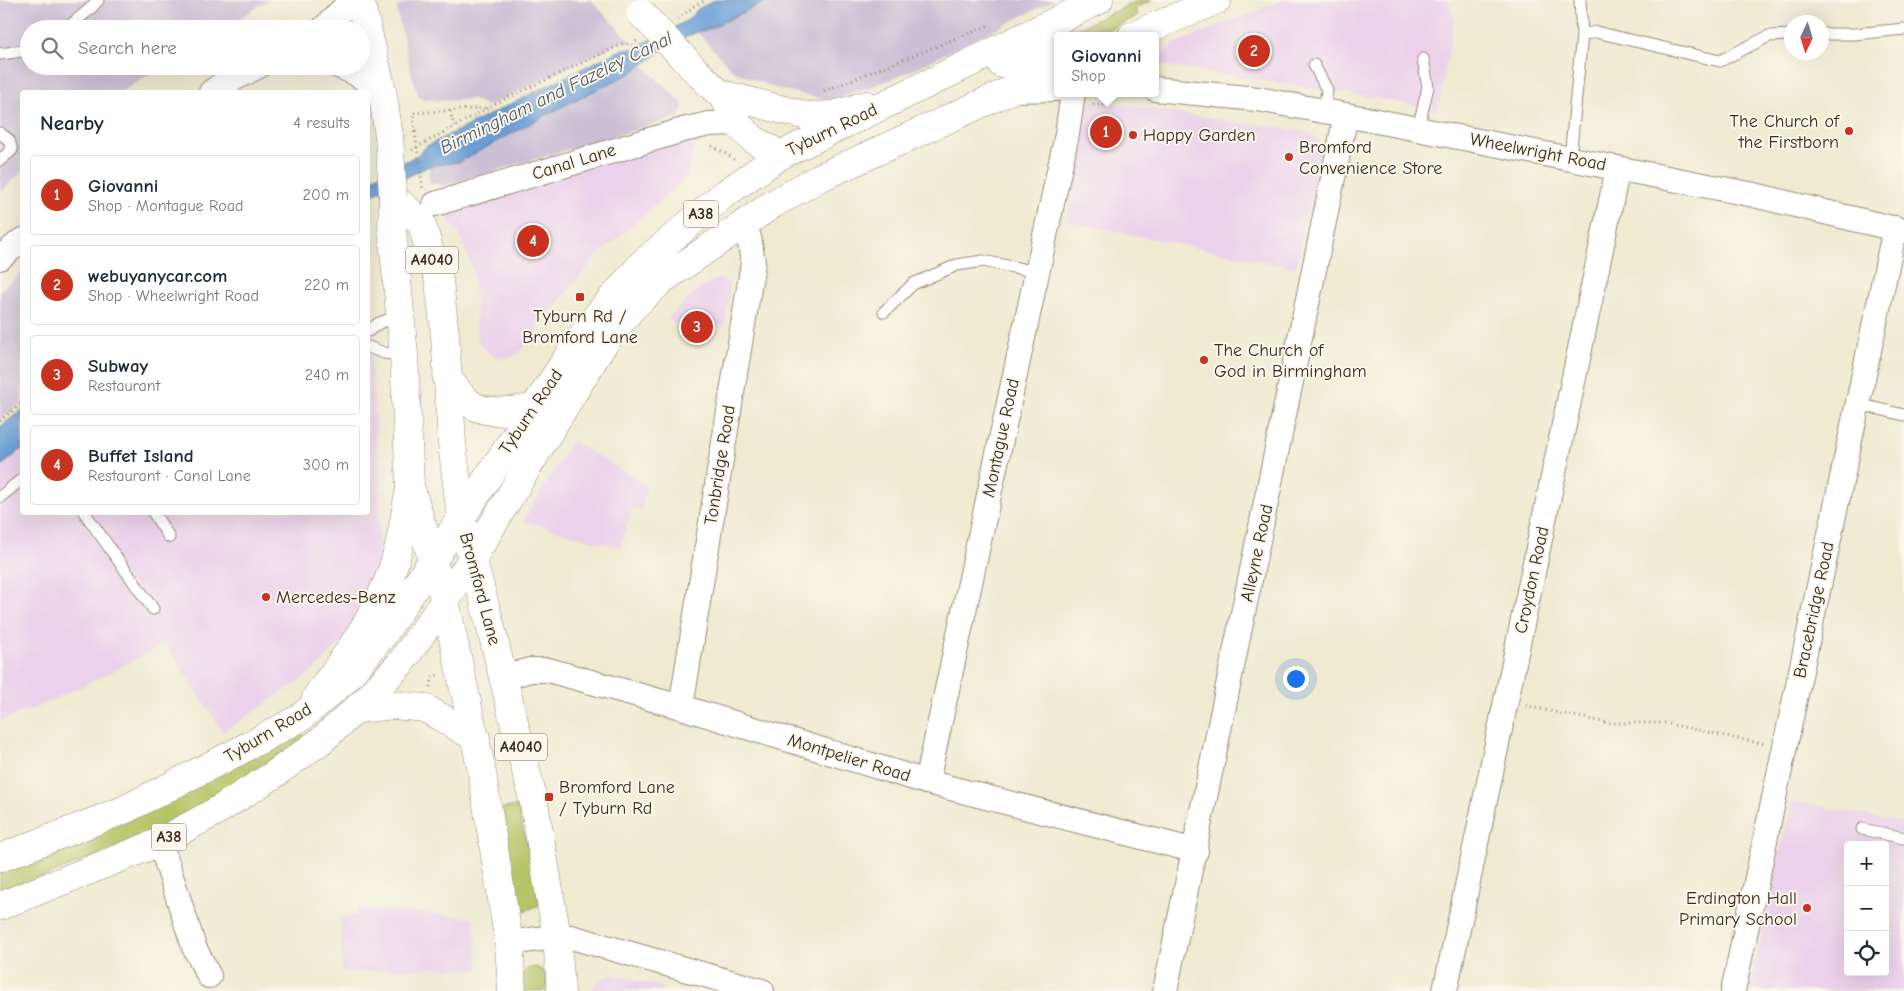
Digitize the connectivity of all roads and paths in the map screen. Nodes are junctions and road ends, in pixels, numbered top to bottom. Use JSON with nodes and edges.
{"nodes":[{"id":1,"x":98,"y":0,"type":"edge"},
{"id":2,"x":352,"y":0,"type":"edge"},
{"id":3,"x":360,"y":0,"type":"edge"},
{"id":4,"x":706,"y":0,"type":"edge"},
{"id":5,"x":1099,"y":0,"type":"edge"},
{"id":6,"x":1217,"y":0,"type":"edge"},
{"id":7,"x":1580,"y":0,"type":"edge"},
{"id":8,"x":636,"y":6,"type":"edge"},
{"id":9,"x":77,"y":20,"type":"edge"},
{"id":10,"x":332,"y":20,"type":"edge"},
{"id":11,"x":365,"y":20,"type":"edge"},
{"id":12,"x":675,"y":21,"type":"dead end"},
{"id":13,"x":999,"y":22,"type":"dead end"},
{"id":14,"x":1904,"y":29,"type":"edge"},
{"id":15,"x":1143,"y":32,"type":"edge"},
{"id":16,"x":1829,"y":34,"type":"edge"},
{"id":17,"x":1582,"y":35,"type":"junction"},
{"id":18,"x":1784,"y":35,"type":"edge"},
{"id":19,"x":640,"y":39,"type":"dead end"},
{"id":20,"x":370,"y":41,"type":"edge"},
{"id":21,"x":20,"y":51,"type":"edge"},
{"id":22,"x":1054,"y":52,"type":"edge"},
{"id":23,"x":0,"y":54,"type":"edge"},
{"id":24,"x":1423,"y":59,"type":"dead end"},
{"id":25,"x":1314,"y":65,"type":"dead end"},
{"id":26,"x":1054,"y":70,"type":"edge"},
{"id":27,"x":242,"y":75,"type":"edge"},
{"id":28,"x":358,"y":75,"type":"edge"},
{"id":29,"x":1159,"y":87,"type":"edge"},
{"id":30,"x":1054,"y":88,"type":"edge"},
{"id":31,"x":214,"y":90,"type":"edge"},
{"id":32,"x":382,"y":90,"type":"junction"},
{"id":33,"x":1010,"y":90,"type":"junction"},
{"id":34,"x":721,"y":94,"type":"junction"},
{"id":35,"x":819,"y":94,"type":"dead end"},
{"id":36,"x":905,"y":94,"type":"junction"},
{"id":37,"x":1072,"y":97,"type":"edge"},
{"id":38,"x":980,"y":104,"type":"junction"},
{"id":39,"x":489,"y":108,"type":"junction"},
{"id":40,"x":450,"y":111,"type":"junction"},
{"id":41,"x":1335,"y":113,"type":"junction"},
{"id":42,"x":454,"y":126,"type":"junction"},
{"id":43,"x":1418,"y":129,"type":"junction"},
{"id":44,"x":745,"y":132,"type":"junction"},
{"id":45,"x":0,"y":133,"type":"edge"},
{"id":46,"x":403,"y":141,"type":"junction"},
{"id":47,"x":781,"y":155,"type":"junction"},
{"id":48,"x":732,"y":157,"type":"dead end"},
{"id":49,"x":1570,"y":158,"type":"junction"},
{"id":50,"x":0,"y":160,"type":"edge"},
{"id":51,"x":1618,"y":168,"type":"junction"},
{"id":52,"x":393,"y":197,"type":"junction"},
{"id":53,"x":426,"y":205,"type":"junction"},
{"id":54,"x":738,"y":227,"type":"junction"},
{"id":55,"x":1900,"y":230,"type":"edge"},
{"id":56,"x":20,"y":242,"type":"edge"},
{"id":57,"x":0,"y":258,"type":"edge"},
{"id":58,"x":1037,"y":272,"type":"junction"},
{"id":59,"x":884,"y":312,"type":"dead end"},
{"id":60,"x":401,"y":316,"type":"junction"},
{"id":61,"x":370,"y":329,"type":"edge"},
{"id":62,"x":370,"y":348,"type":"edge"},
{"id":63,"x":404,"y":355,"type":"junction"},
{"id":64,"x":447,"y":378,"type":"junction"},
{"id":65,"x":1858,"y":404,"type":"junction"},
{"id":66,"x":20,"y":406,"type":"edge"},
{"id":67,"x":534,"y":408,"type":"junction"},
{"id":68,"x":1904,"y":415,"type":"edge"},
{"id":69,"x":0,"y":421,"type":"edge"},
{"id":70,"x":20,"y":481,"type":"edge"},
{"id":71,"x":410,"y":486,"type":"junction"},
{"id":72,"x":0,"y":497,"type":"edge"},
{"id":73,"x":86,"y":515,"type":"edge"},
{"id":74,"x":155,"y":515,"type":"edge"},
{"id":75,"x":461,"y":517,"type":"junction"},
{"id":76,"x":169,"y":537,"type":"dead end"},
{"id":77,"x":433,"y":559,"type":"junction"},
{"id":78,"x":472,"y":559,"type":"junction"},
{"id":79,"x":445,"y":601,"type":"junction"},
{"id":80,"x":153,"y":609,"type":"dead end"},
{"id":81,"x":504,"y":678,"type":"junction"},
{"id":82,"x":1506,"y":702,"type":"junction"},
{"id":83,"x":681,"y":707,"type":"junction"},
{"id":84,"x":357,"y":709,"type":"junction"},
{"id":85,"x":300,"y":718,"type":"junction"},
{"id":86,"x":476,"y":738,"type":"junction"},
{"id":87,"x":1784,"y":748,"type":"junction"},
{"id":88,"x":927,"y":782,"type":"junction"},
{"id":89,"x":1862,"y":829,"type":"dead end"},
{"id":90,"x":1904,"y":838,"type":"edge"},
{"id":91,"x":160,"y":842,"type":"junction"},
{"id":92,"x":1196,"y":851,"type":"junction"},
{"id":93,"x":0,"y":858,"type":"edge"},
{"id":94,"x":0,"y":906,"type":"edge"},
{"id":95,"x":557,"y":937,"type":"junction"},
{"id":96,"x":509,"y":943,"type":"junction"},
{"id":97,"x":209,"y":976,"type":"dead end"},
{"id":98,"x":512,"y":991,"type":"edge"},
{"id":99,"x":561,"y":991,"type":"edge"},
{"id":100,"x":762,"y":991,"type":"edge"},
{"id":101,"x":1165,"y":991,"type":"edge"},
{"id":102,"x":1445,"y":991,"type":"edge"},
{"id":103,"x":1733,"y":991,"type":"edge"}],
"edges":[{"from":1,"to":9,"type":"lane"},
{"from":2,"to":10,"type":"street"},
{"from":3,"to":11,"type":"main road","name":"Bromford Lane","number":"A4040"},
{"from":4,"to":12,"type":"path"},
{"from":5,"to":36,"type":"main road","name":"Tyburn Road","number":"A38"},
{"from":6,"to":15,"type":"main road"},
{"from":7,"to":17,"type":"lane"},
{"from":8,"to":34,"type":"main road","bridge":true},
{"from":13,"to":35,"type":"path"},
{"from":14,"to":16,"type":"lane"},
{"from":17,"to":18,"type":"lane"},
{"from":17,"to":49,"type":"lane"},
{"from":19,"to":39,"type":"path"},
{"from":20,"to":32,"type":"main road","name":"Bromford Lane","number":"A4040"},
{"from":21,"to":23,"type":"lane"},
{"from":22,"to":36,"type":"main road"},
{"from":24,"to":43,"type":"lane"},
{"from":25,"to":41,"type":"lane"},
{"from":26,"to":33,"type":"main road","name":"Tyburn Road","number":"A38"},
{"from":27,"to":31,"type":"street"},
{"from":28,"to":32,"type":"street"},
{"from":29,"to":41,"type":"street","name":"Wheelwright Road"},
{"from":30,"to":33,"type":"street"},
{"from":32,"to":46,"type":"main road","name":"Bromford Lane","number":"A4040"},
{"from":33,"to":38,"type":"main road","name":"Tyburn Road","number":"A38"},
{"from":34,"to":36,"type":"main road"},
{"from":34,"to":44,"type":"main road"},
{"from":36,"to":47,"type":"main road","name":"Tyburn Road","number":"A38"},
{"from":37,"to":58,"type":"street","name":"Montague Road"},
{"from":38,"to":47,"type":"main road"},
{"from":38,"to":54,"type":"main road","name":"Tyburn Road","number":"A38"},
{"from":39,"to":40,"type":"path"},
{"from":39,"to":42,"type":"path"},
{"from":40,"to":42,"type":"path"},
{"from":40,"to":46,"type":"path"},
{"from":41,"to":43,"type":"street","name":"Wheelwright Road"},
{"from":41,"to":92,"type":"street","name":"Alleyne Road"},
{"from":42,"to":46,"type":"path"},
{"from":43,"to":49,"type":"street","name":"Wheelwright Road"},
{"from":44,"to":47,"type":"main road"},
{"from":44,"to":48,"type":"path"},
{"from":44,"to":53,"type":"street","name":"Canal Lane"},
{"from":45,"to":50,"type":"lane"},
{"from":46,"to":52,"type":"main road","name":"Bromford Lane","number":"A4040","bridge":true},
{"from":46,"to":53,"type":"path","bridge":true},
{"from":47,"to":67,"type":"main road","name":"Tyburn Road","number":"A38"},
{"from":49,"to":51,"type":"street","name":"Wheelwright Road"},
{"from":51,"to":55,"type":"street","name":"Wheelwright Road"},
{"from":51,"to":82,"type":"street","name":"Croydon Road"},
{"from":52,"to":53,"type":"main road","number":"A4040"},
{"from":52,"to":60,"type":"main road","name":"Bromford Lane","number":"A4040"},
{"from":53,"to":64,"type":"main road","name":"Bromford Lane","number":"A4040"},
{"from":54,"to":78,"type":"main road","name":"Tyburn Road","number":"A38"},
{"from":54,"to":83,"type":"street","name":"Tonbridge Road"},
{"from":55,"to":65,"type":"street","name":"Bracebridge Road"},
{"from":56,"to":57,"type":"street"},
{"from":58,"to":59,"type":"lane"},
{"from":58,"to":88,"type":"street","name":"Montague Road"},
{"from":60,"to":61,"type":"lane"},
{"from":60,"to":63,"type":"main road","name":"Bromford Lane","number":"A4040"},
{"from":62,"to":63,"type":"lane"},
{"from":63,"to":71,"type":"main road","name":"Bromford Lane","number":"A4040"},
{"from":64,"to":67,"type":"main road"},
{"from":64,"to":75,"type":"main road","name":"Bromford Lane","number":"A4040"},
{"from":65,"to":68,"type":"lane"},
{"from":65,"to":87,"type":"street","name":"Bracebridge Road"},
{"from":66,"to":69,"type":"path"},
{"from":67,"to":75,"type":"main road","name":"Tyburn Road","number":"A38"},
{"from":70,"to":72,"type":"lane"},
{"from":71,"to":77,"type":"main road","name":"Bromford Lane","number":"A4040"},
{"from":71,"to":85,"type":"main road"},
{"from":73,"to":80,"type":"lane"},
{"from":74,"to":76,"type":"lane"},
{"from":75,"to":77,"type":"main road","name":"Tyburn Road","number":"A38"},
{"from":75,"to":78,"type":"main road","name":"Bromford Lane","number":"A4040"},
{"from":77,"to":79,"type":"main road","name":"Bromford Lane","number":"A4040"},
{"from":77,"to":85,"type":"main road","name":"Tyburn Road","number":"A38"},
{"from":78,"to":79,"type":"main road","name":"Tyburn Road","number":"A38"},
{"from":78,"to":81,"type":"main road","name":"Bromford Lane","number":"A4040"},
{"from":79,"to":84,"type":"main road","name":"Tyburn Road","number":"A38"},
{"from":79,"to":86,"type":"main road","name":"Bromford Lane","number":"A4040"},
{"from":81,"to":83,"type":"street","name":"Montpelier Road"},
{"from":81,"to":95,"type":"main road","name":"Bromford Lane","number":"A4040"},
{"from":82,"to":87,"type":"path"},
{"from":82,"to":102,"type":"street","name":"Croydon Road"},
{"from":83,"to":88,"type":"street","name":"Montpelier Road"},
{"from":84,"to":86,"type":"main road"},
{"from":84,"to":91,"type":"main road","name":"Tyburn Road","number":"A38"},
{"from":85,"to":93,"type":"main road","name":"Tyburn Road","number":"A38"},
{"from":86,"to":96,"type":"main road","name":"Bromford Lane","number":"A4040"},
{"from":87,"to":103,"type":"street","name":"Bracebridge Road"},
{"from":88,"to":92,"type":"street","name":"Montpelier Road"},
{"from":89,"to":90,"type":"lane"},
{"from":91,"to":94,"type":"main road","name":"Tyburn Road","number":"A38"},
{"from":91,"to":97,"type":"street"},
{"from":92,"to":101,"type":"street","name":"Alleyne Road"},
{"from":95,"to":96,"type":"street"},
{"from":95,"to":99,"type":"main road","name":"Bromford Lane","number":"A4040"},
{"from":95,"to":100,"type":"street"},
{"from":96,"to":98,"type":"main road","name":"Bromford Lane","number":"A4040"}]}
